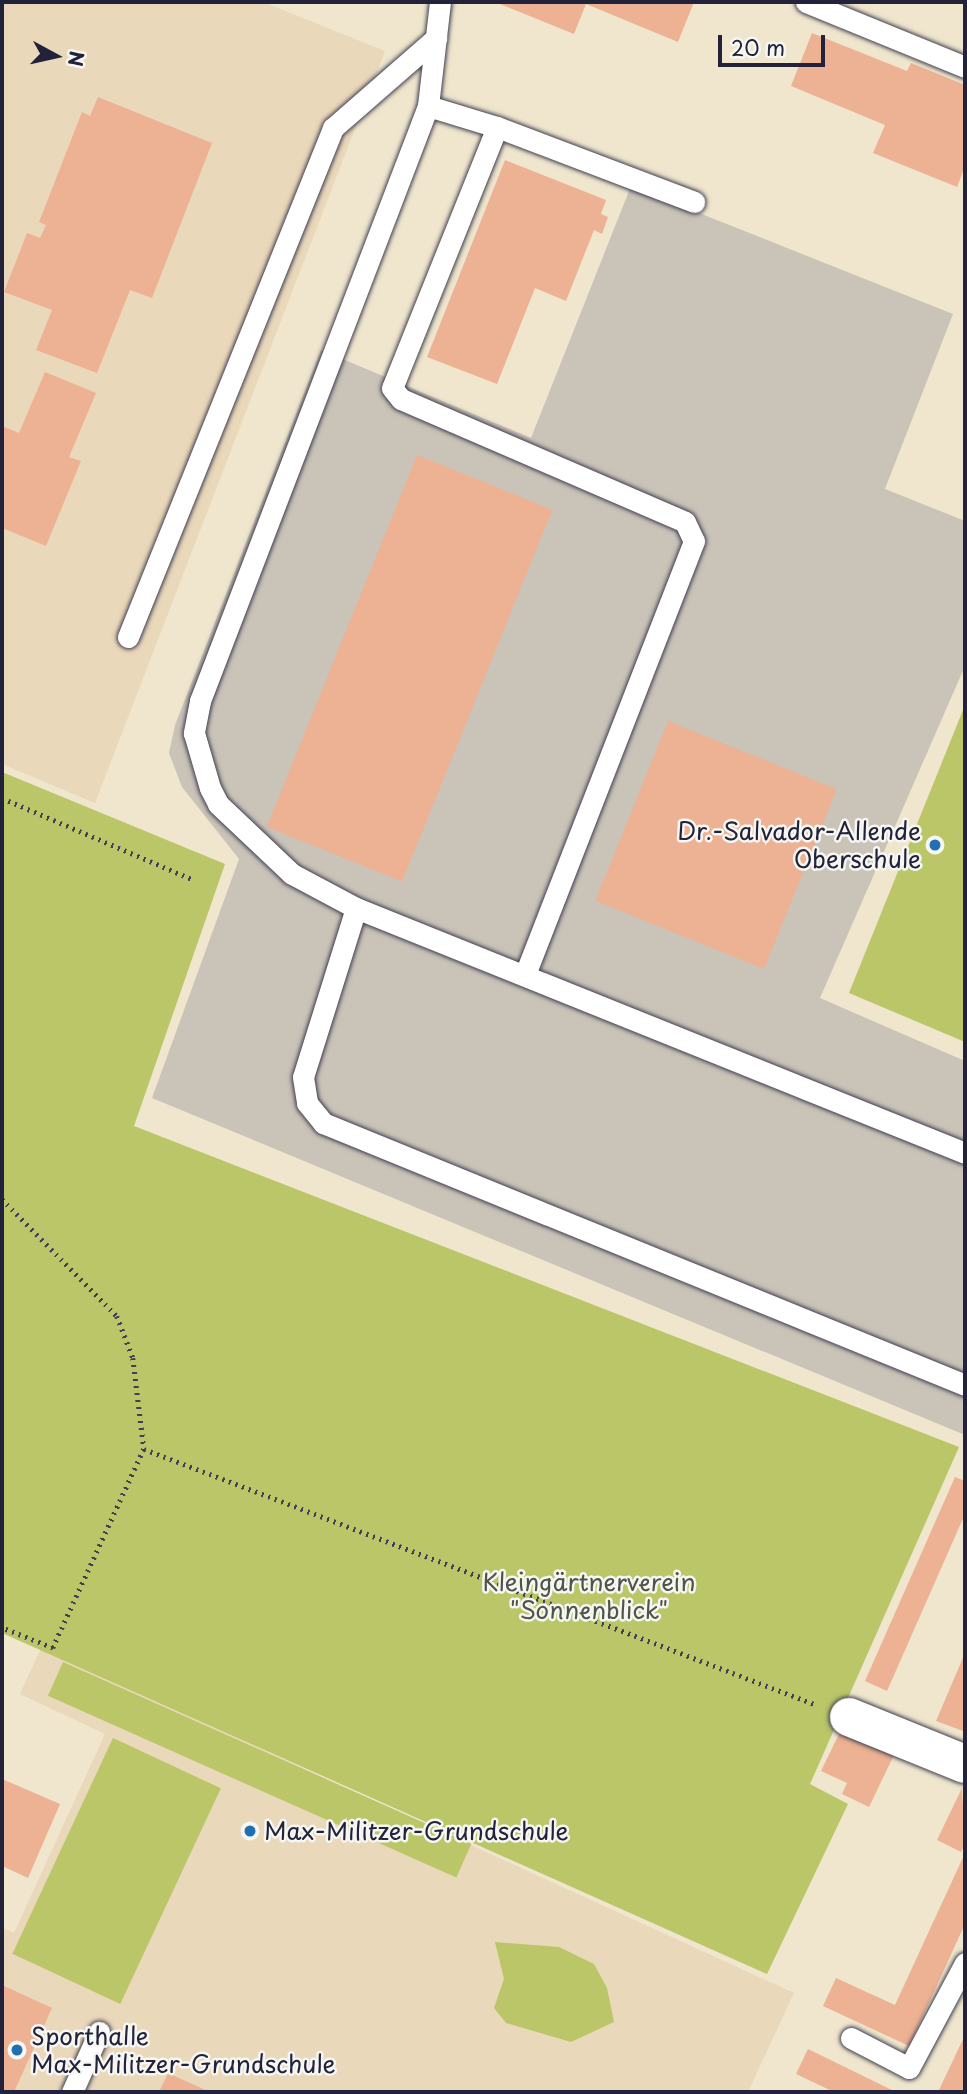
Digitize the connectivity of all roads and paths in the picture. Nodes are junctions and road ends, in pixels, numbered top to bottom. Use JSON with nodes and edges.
{"nodes":[{"id":1,"x":440,"y":2,"type":"edge"},
{"id":2,"x":806,"y":2,"type":"edge"},
{"id":3,"x":436,"y":38,"type":"junction"},
{"id":4,"x":965,"y":67,"type":"edge"},
{"id":5,"x":428,"y":106,"type":"junction"},
{"id":6,"x":497,"y":127,"type":"junction"},
{"id":7,"x":694,"y":202,"type":"dead end"},
{"id":8,"x":128,"y":637,"type":"dead end"},
{"id":9,"x":2,"y":799,"type":"edge"},
{"id":10,"x":192,"y":878,"type":"dead end"},
{"id":11,"x":356,"y":908,"type":"junction"},
{"id":12,"x":526,"y":973,"type":"junction"},
{"id":13,"x":965,"y":1153,"type":"edge"},
{"id":14,"x":2,"y":1199,"type":"edge"},
{"id":15,"x":965,"y":1385,"type":"edge"},
{"id":16,"x":144,"y":1449,"type":"junction"},
{"id":17,"x":2,"y":1628,"type":"edge"},
{"id":18,"x":849,"y":1717,"type":"joint"},
{"id":19,"x":965,"y":1763,"type":"edge"},
{"id":20,"x":965,"y":1963,"type":"edge"},
{"id":21,"x":99,"y":2032,"type":"dead end"},
{"id":22,"x":851,"y":2038,"type":"dead end"},
{"id":23,"x":72,"y":2092,"type":"edge"}],
"edges":[{"from":1,"to":3,"type":"lane"},
{"from":2,"to":4,"type":"lane"},
{"from":3,"to":5,"type":"lane"},
{"from":3,"to":8,"type":"lane"},
{"from":5,"to":6,"type":"lane"},
{"from":5,"to":11,"type":"lane"},
{"from":6,"to":7,"type":"lane"},
{"from":6,"to":12,"type":"lane"},
{"from":9,"to":10,"type":"path"},
{"from":11,"to":12,"type":"lane"},
{"from":11,"to":15,"type":"lane"},
{"from":12,"to":13,"type":"lane"},
{"from":14,"to":16,"type":"path"},
{"from":16,"to":17,"type":"path"},
{"from":16,"to":18,"type":"path"},
{"from":18,"to":19,"type":"street"},
{"from":20,"to":22,"type":"lane"},
{"from":21,"to":23,"type":"lane"}]}
